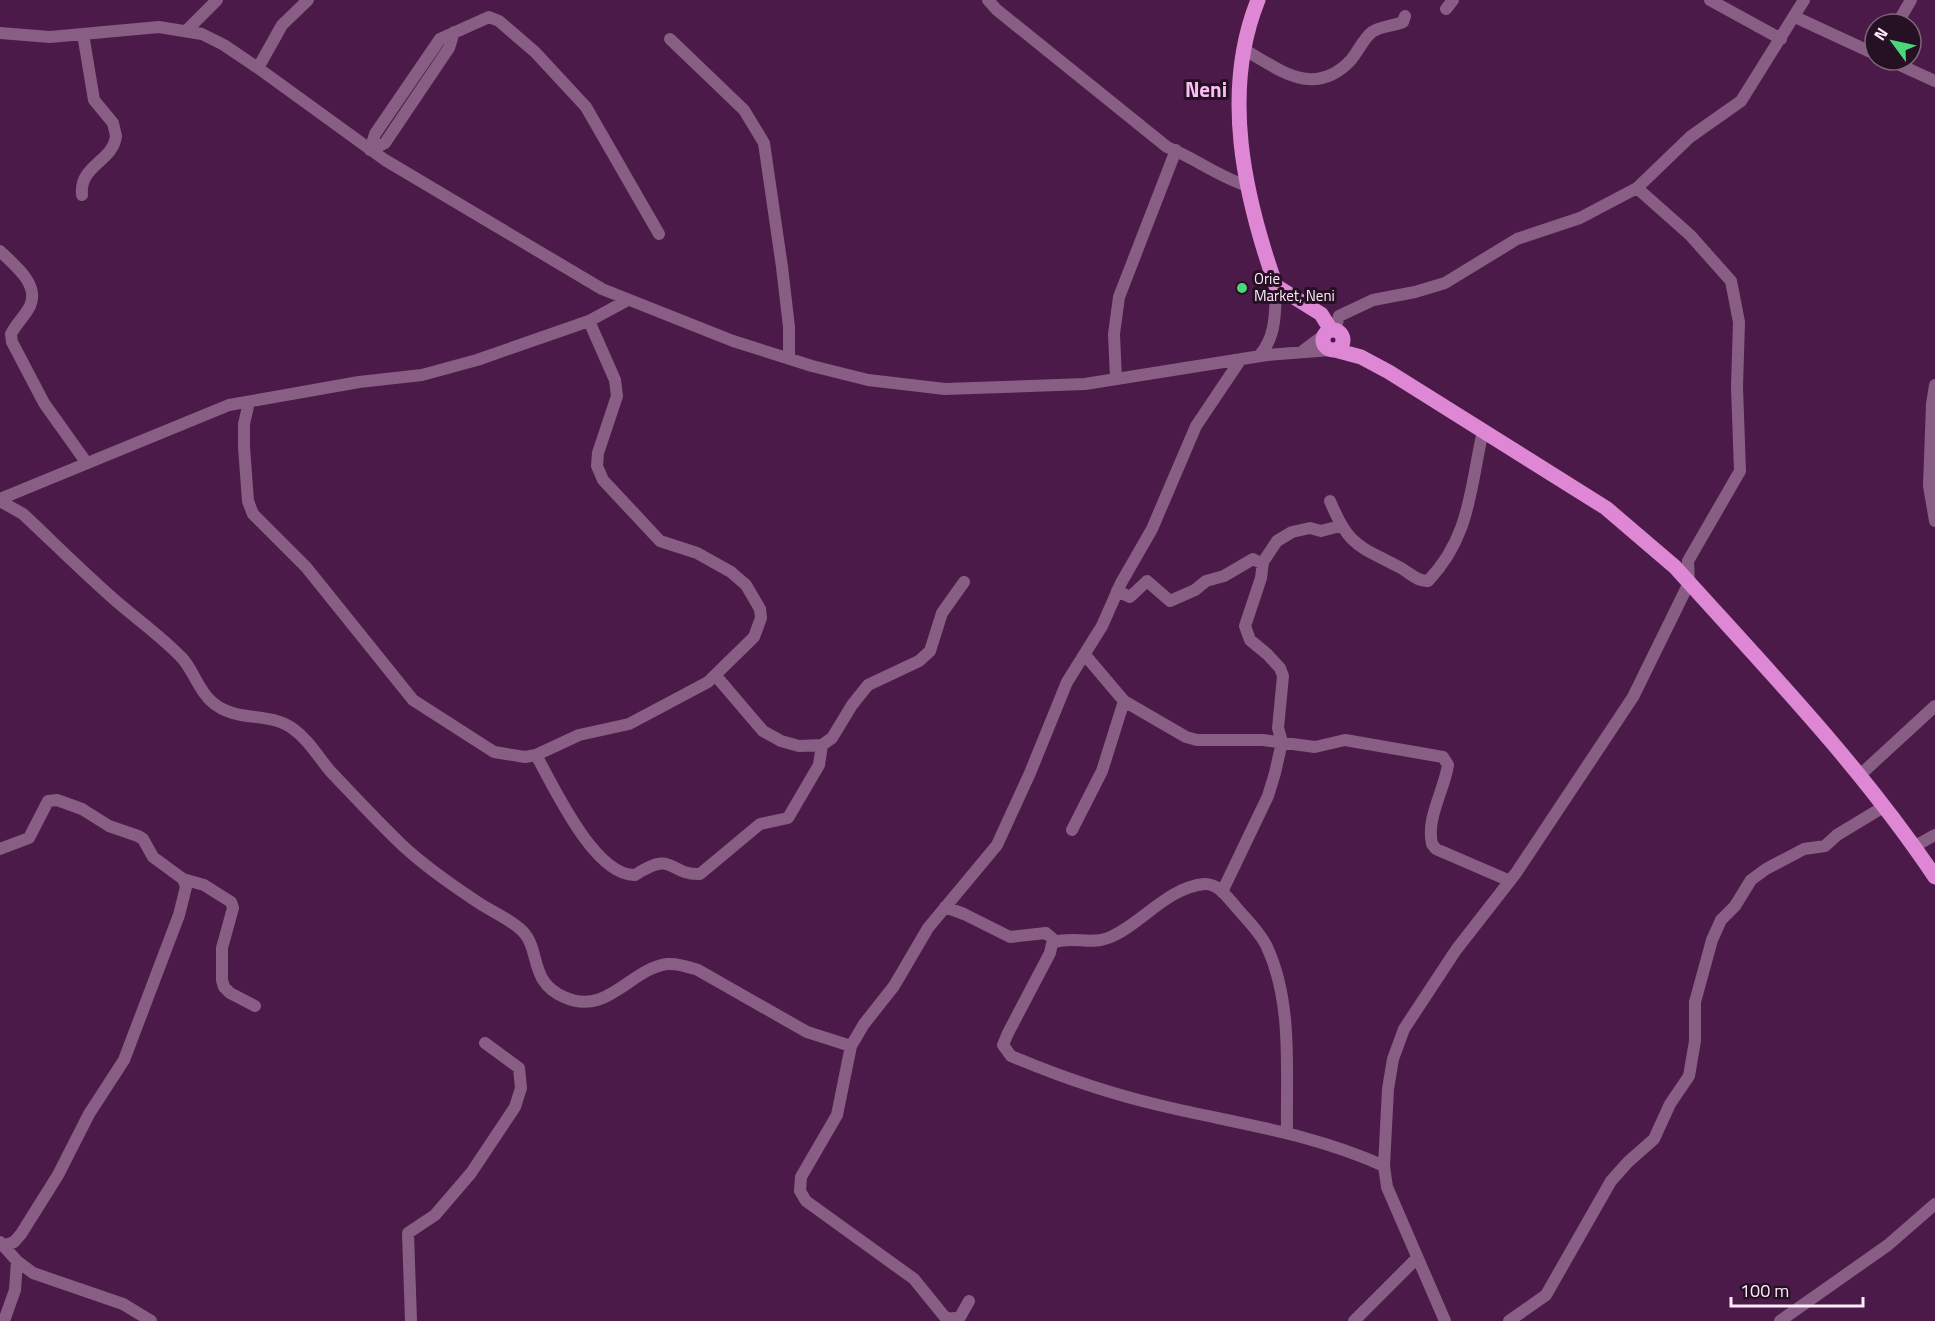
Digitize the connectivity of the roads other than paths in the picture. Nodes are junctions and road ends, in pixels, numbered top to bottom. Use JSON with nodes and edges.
{"nodes":[{"id":1,"x":217,"y":0,"type":"edge"},
{"id":2,"x":309,"y":0,"type":"edge"},
{"id":3,"x":988,"y":0,"type":"edge"},
{"id":4,"x":1258,"y":0,"type":"edge"},
{"id":5,"x":1710,"y":0,"type":"edge"},
{"id":6,"x":1804,"y":0,"type":"edge"},
{"id":7,"x":1405,"y":16,"type":"dead end"},
{"id":8,"x":1795,"y":17,"type":"junction"},
{"id":9,"x":187,"y":30,"type":"junction"},
{"id":10,"x":0,"y":33,"type":"edge"},
{"id":11,"x":83,"y":34,"type":"junction"},
{"id":12,"x":670,"y":39,"type":"dead end"},
{"id":13,"x":1781,"y":39,"type":"junction"},
{"id":14,"x":1863,"y":47,"type":"edge"},
{"id":15,"x":1243,"y":49,"type":"junction"},
{"id":16,"x":258,"y":68,"type":"junction"},
{"id":17,"x":1916,"y":72,"type":"edge"},
{"id":18,"x":1935,"y":81,"type":"edge"},
{"id":19,"x":370,"y":150,"type":"junction"},
{"id":20,"x":1176,"y":150,"type":"junction"},
{"id":21,"x":1248,"y":186,"type":"junction"},
{"id":22,"x":1637,"y":188,"type":"junction"},
{"id":23,"x":82,"y":195,"type":"dead end"},
{"id":24,"x":658,"y":234,"type":"dead end"},
{"id":25,"x":0,"y":250,"type":"edge"},
{"id":26,"x":1276,"y":286,"type":"junction"},
{"id":27,"x":626,"y":301,"type":"junction"},
{"id":28,"x":589,"y":321,"type":"junction"},
{"id":29,"x":1333,"y":339,"type":"junction"},
{"id":30,"x":1259,"y":356,"type":"junction"},
{"id":31,"x":789,"y":359,"type":"junction"},
{"id":32,"x":1241,"y":359,"type":"junction"},
{"id":33,"x":1116,"y":379,"type":"junction"},
{"id":34,"x":1935,"y":385,"type":"edge"},
{"id":35,"x":249,"y":402,"type":"junction"},
{"id":36,"x":1483,"y":431,"type":"junction"},
{"id":37,"x":86,"y":462,"type":"junction"},
{"id":38,"x":0,"y":500,"type":"edge"},
{"id":39,"x":1330,"y":501,"type":"dead end"},
{"id":40,"x":1935,"y":521,"type":"edge"},
{"id":41,"x":1340,"y":526,"type":"junction"},
{"id":42,"x":1263,"y":564,"type":"junction"},
{"id":43,"x":964,"y":582,"type":"dead end"},
{"id":44,"x":1689,"y":583,"type":"junction"},
{"id":45,"x":1117,"y":591,"type":"junction"},
{"id":46,"x":1085,"y":656,"type":"junction"},
{"id":47,"x":716,"y":676,"type":"junction"},
{"id":48,"x":1124,"y":701,"type":"junction"},
{"id":49,"x":1935,"y":706,"type":"edge"},
{"id":50,"x":1282,"y":742,"type":"junction"},
{"id":51,"x":822,"y":745,"type":"junction"},
{"id":52,"x":536,"y":755,"type":"junction"},
{"id":53,"x":1860,"y":775,"type":"junction"},
{"id":54,"x":1885,"y":806,"type":"junction"},
{"id":55,"x":1072,"y":830,"type":"dead end"},
{"id":56,"x":1935,"y":835,"type":"edge"},
{"id":57,"x":1914,"y":846,"type":"junction"},
{"id":58,"x":0,"y":849,"type":"edge"},
{"id":59,"x":1935,"y":877,"type":"edge"},
{"id":60,"x":183,"y":879,"type":"junction"},
{"id":61,"x":1510,"y":881,"type":"junction"},
{"id":62,"x":1222,"y":891,"type":"junction"},
{"id":63,"x":945,"y":907,"type":"junction"},
{"id":64,"x":1055,"y":942,"type":"junction"},
{"id":65,"x":255,"y":1006,"type":"dead end"},
{"id":66,"x":485,"y":1043,"type":"dead end"},
{"id":67,"x":851,"y":1046,"type":"junction"},
{"id":68,"x":1287,"y":1132,"type":"junction"},
{"id":69,"x":1383,"y":1166,"type":"junction"},
{"id":70,"x":1935,"y":1204,"type":"edge"},
{"id":71,"x":2,"y":1244,"type":"edge"},
{"id":72,"x":1416,"y":1259,"type":"junction"},
{"id":73,"x":17,"y":1261,"type":"junction"},
{"id":74,"x":969,"y":1301,"type":"dead end"},
{"id":75,"x":4,"y":1321,"type":"edge"},
{"id":76,"x":152,"y":1321,"type":"edge"},
{"id":77,"x":411,"y":1321,"type":"edge"},
{"id":78,"x":1354,"y":1321,"type":"edge"},
{"id":79,"x":1445,"y":1321,"type":"edge"},
{"id":80,"x":1509,"y":1321,"type":"edge"},
{"id":81,"x":1780,"y":1321,"type":"edge"}],
"edges":[{"from":1,"to":9,"type":"street"},
{"from":2,"to":16,"type":"street"},
{"from":3,"to":20,"type":"street"},
{"from":4,"to":15,"type":"main road"},
{"from":5,"to":13,"type":"street"},
{"from":6,"to":8,"type":"street"},
{"from":7,"to":15,"type":"street"},
{"from":8,"to":13,"type":"street"},
{"from":8,"to":14,"type":"street"},
{"from":9,"to":11,"type":"street"},
{"from":9,"to":16,"type":"street"},
{"from":10,"to":11,"type":"street"},
{"from":11,"to":23,"type":"street"},
{"from":12,"to":31,"type":"street"},
{"from":13,"to":22,"type":"street"},
{"from":15,"to":21,"type":"main road"},
{"from":16,"to":19,"type":"street"},
{"from":17,"to":18,"type":"street"},
{"from":19,"to":24,"type":"street"},
{"from":19,"to":27,"type":"street"},
{"from":20,"to":21,"type":"street"},
{"from":20,"to":33,"type":"street"},
{"from":21,"to":26,"type":"main road"},
{"from":22,"to":29,"type":"street"},
{"from":22,"to":44,"type":"street"},
{"from":25,"to":37,"type":"street"},
{"from":26,"to":29,"type":"main road"},
{"from":26,"to":30,"type":"street"},
{"from":27,"to":28,"type":"street"},
{"from":27,"to":31,"type":"street"},
{"from":28,"to":35,"type":"street"},
{"from":28,"to":47,"type":"street"},
{"from":29,"to":30,"type":"street"},
{"from":29,"to":36,"type":"main road"},
{"from":30,"to":32,"type":"street"},
{"from":31,"to":33,"type":"street"},
{"from":32,"to":33,"type":"street"},
{"from":32,"to":45,"type":"street"},
{"from":34,"to":40,"type":"street"},
{"from":35,"to":37,"type":"street"},
{"from":35,"to":52,"type":"street"},
{"from":36,"to":41,"type":"street"},
{"from":36,"to":44,"type":"main road"},
{"from":37,"to":38,"type":"street"},
{"from":38,"to":67,"type":"street"},
{"from":39,"to":41,"type":"street"},
{"from":41,"to":42,"type":"street"},
{"from":42,"to":45,"type":"street"},
{"from":42,"to":50,"type":"street"},
{"from":43,"to":51,"type":"street"},
{"from":44,"to":53,"type":"main road"},
{"from":44,"to":61,"type":"street"},
{"from":45,"to":46,"type":"street"},
{"from":46,"to":48,"type":"street"},
{"from":46,"to":63,"type":"street"},
{"from":47,"to":51,"type":"street"},
{"from":47,"to":52,"type":"street"},
{"from":48,"to":50,"type":"street"},
{"from":48,"to":55,"type":"street"},
{"from":49,"to":53,"type":"street"},
{"from":50,"to":61,"type":"street"},
{"from":50,"to":62,"type":"street"},
{"from":51,"to":52,"type":"street"},
{"from":53,"to":54,"type":"main road"},
{"from":54,"to":57,"type":"main road"},
{"from":54,"to":80,"type":"street"},
{"from":56,"to":57,"type":"street"},
{"from":57,"to":59,"type":"main road"},
{"from":58,"to":60,"type":"street"},
{"from":60,"to":65,"type":"street"},
{"from":60,"to":71,"type":"street"},
{"from":61,"to":69,"type":"street"},
{"from":62,"to":64,"type":"street"},
{"from":62,"to":68,"type":"street"},
{"from":63,"to":64,"type":"street"},
{"from":63,"to":67,"type":"street"},
{"from":64,"to":68,"type":"street"},
{"from":66,"to":77,"type":"street"},
{"from":67,"to":74,"type":"street"},
{"from":68,"to":69,"type":"street"},
{"from":69,"to":72,"type":"street"},
{"from":70,"to":81,"type":"street"},
{"from":71,"to":73,"type":"street"},
{"from":72,"to":78,"type":"street"},
{"from":72,"to":79,"type":"street"},
{"from":73,"to":75,"type":"street"},
{"from":73,"to":76,"type":"street"}]}
